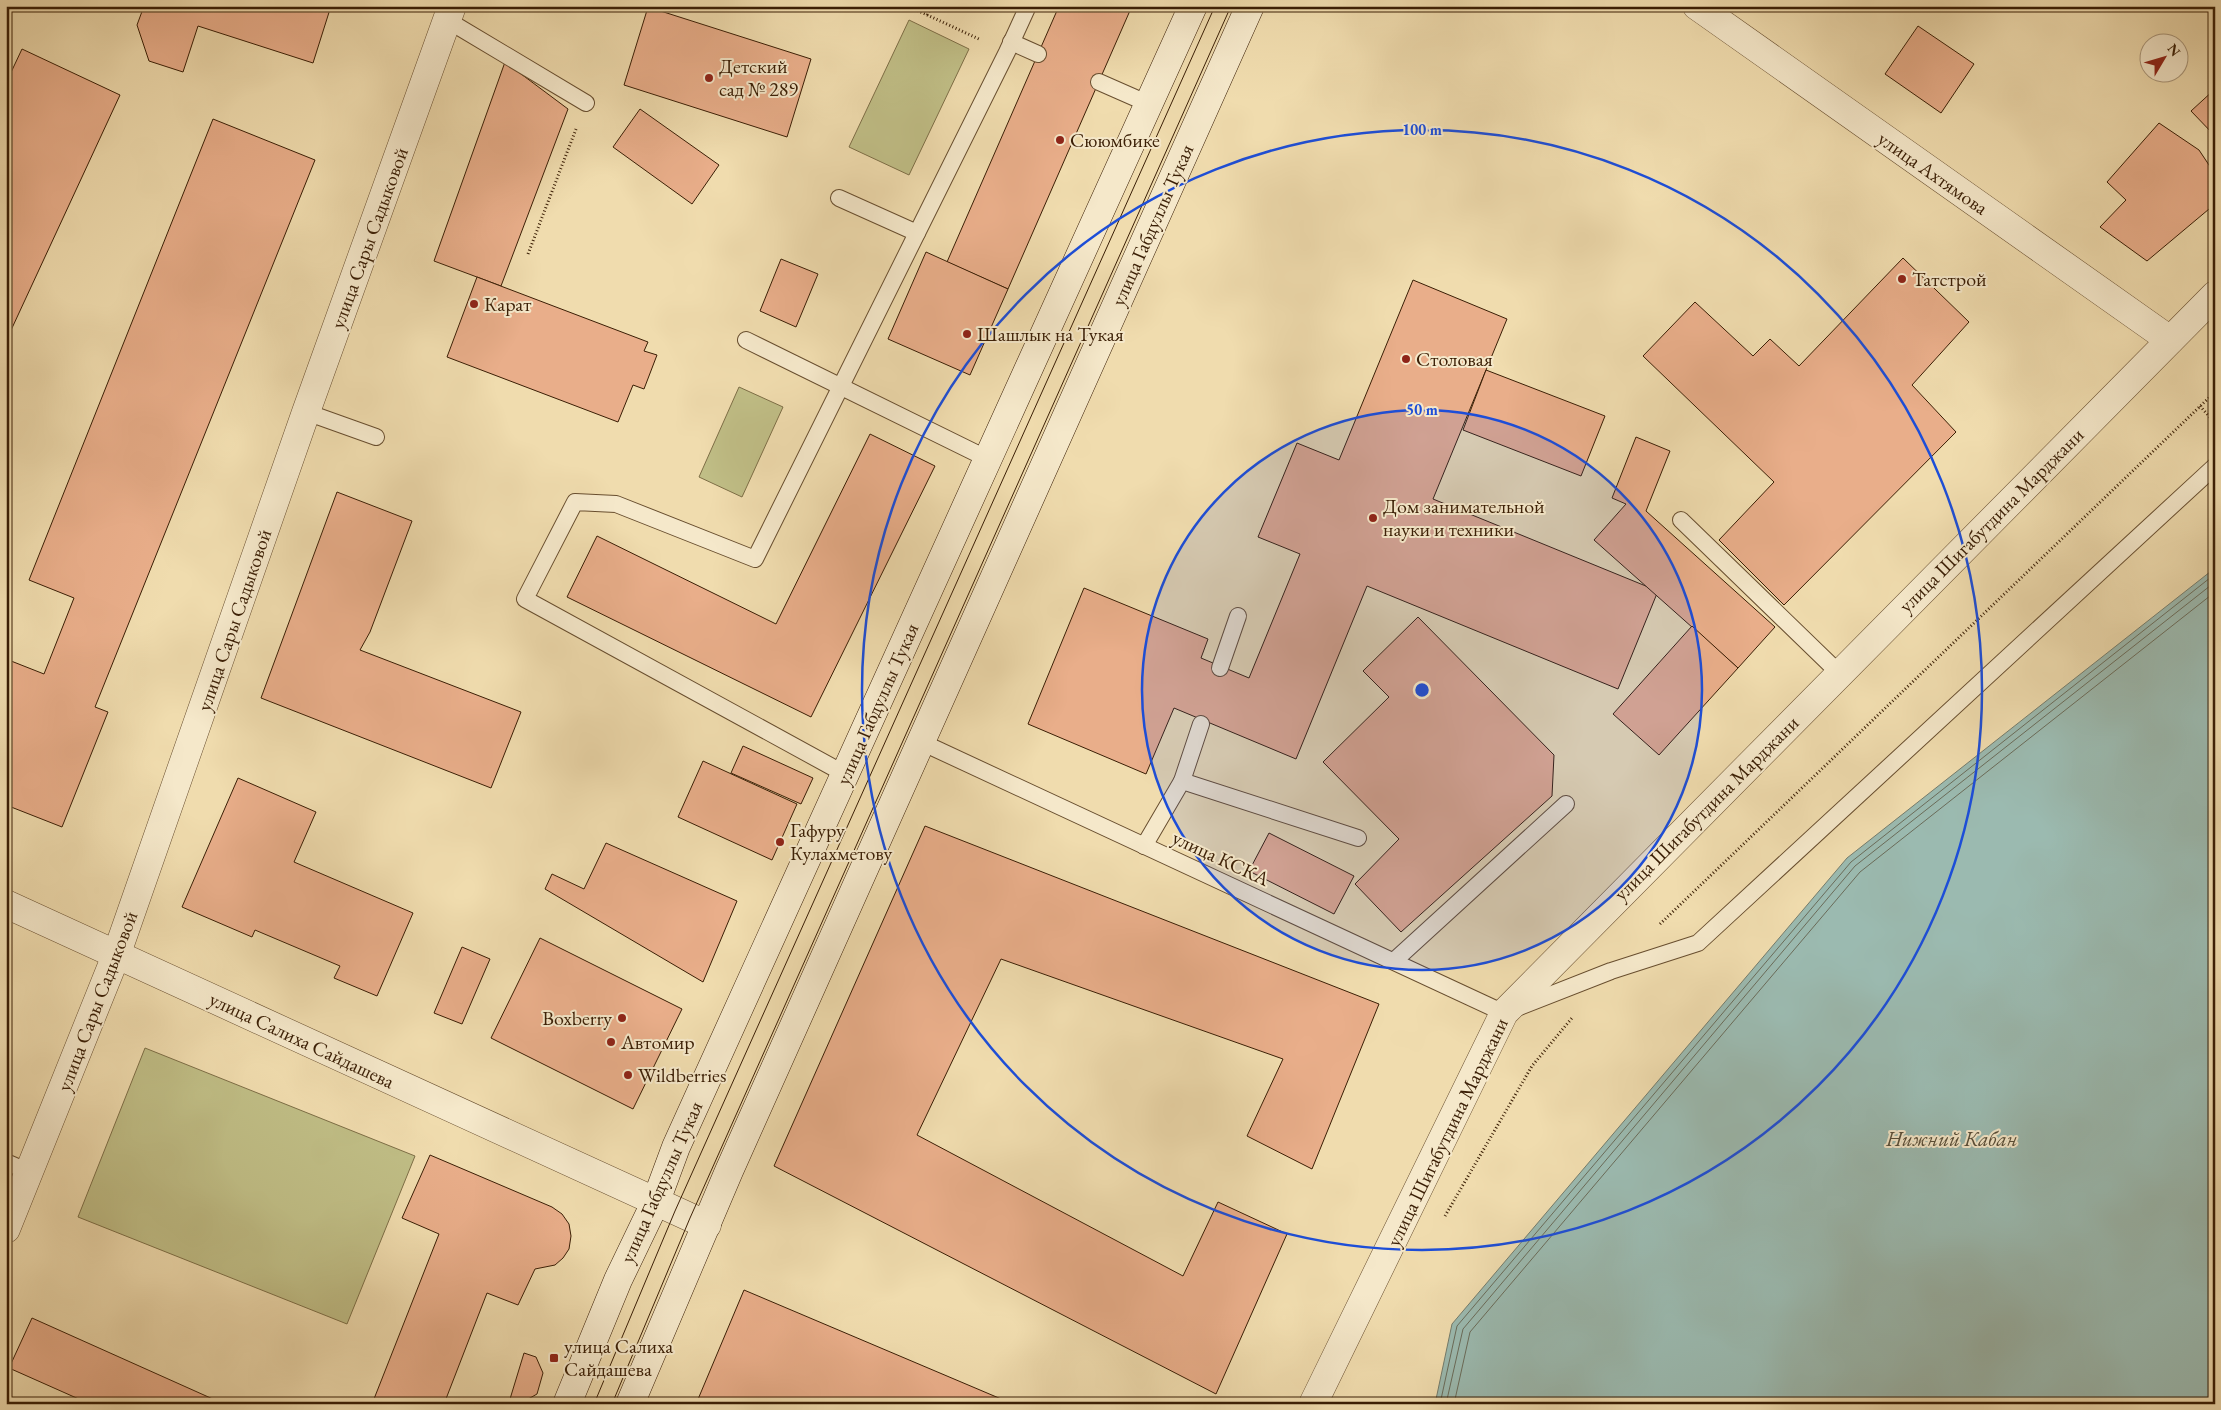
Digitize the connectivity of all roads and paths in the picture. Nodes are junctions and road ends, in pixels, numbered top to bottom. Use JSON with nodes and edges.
{"nodes":[{"id":1,"x":908,"y":6,"type":"edge"},
{"id":2,"x":932,"y":6,"type":"edge"},
{"id":3,"x":1028,"y":6,"type":"edge"},
{"id":4,"x":1193,"y":6,"type":"edge"},
{"id":5,"x":1250,"y":6,"type":"edge"},
{"id":6,"x":1697,"y":6,"type":"edge"},
{"id":7,"x":450,"y":13,"type":"edge"},
{"id":8,"x":927,"y":15,"type":"junction"},
{"id":9,"x":1009,"y":47,"type":"junction"},
{"id":10,"x":1038,"y":54,"type":"dead end"},
{"id":11,"x":1099,"y":82,"type":"dead end"},
{"id":12,"x":586,"y":103,"type":"joint"},
{"id":13,"x":1149,"y":104,"type":"junction"},
{"id":14,"x":839,"y":198,"type":"dead end"},
{"id":15,"x":917,"y":233,"type":"junction"},
{"id":16,"x":528,"y":254,"type":"dead end"},
{"id":17,"x":2215,"y":295,"type":"edge"},
{"id":18,"x":746,"y":340,"type":"dead end"},
{"id":19,"x":2170,"y":340,"type":"junction"},
{"id":20,"x":841,"y":385,"type":"junction"},
{"id":21,"x":2200,"y":406,"type":"dead end"},
{"id":22,"x":306,"y":412,"type":"junction"},
{"id":23,"x":2215,"y":424,"type":"edge"},
{"id":24,"x":376,"y":437,"type":"dead end"},
{"id":25,"x":988,"y":460,"type":"junction"},
{"id":26,"x":2215,"y":466,"type":"edge"},
{"id":27,"x":1680,"y":520,"type":"dead end"},
{"id":28,"x":1238,"y":616,"type":"dead end"},
{"id":29,"x":1220,"y":668,"type":"dead end"},
{"id":30,"x":1840,"y":674,"type":"junction"},
{"id":31,"x":1201,"y":724,"type":"dead end"},
{"id":32,"x":921,"y":742,"type":"junction"},
{"id":33,"x":845,"y":774,"type":"junction"},
{"id":34,"x":1182,"y":781,"type":"junction"},
{"id":35,"x":1566,"y":804,"type":"dead end"},
{"id":36,"x":1358,"y":838,"type":"dead end"},
{"id":37,"x":1144,"y":846,"type":"junction"},
{"id":38,"x":6,"y":904,"type":"edge"},
{"id":39,"x":117,"y":953,"type":"junction"},
{"id":40,"x":1394,"y":961,"type":"junction"},
{"id":41,"x":1504,"y":1013,"type":"junction"},
{"id":42,"x":18,"y":1167,"type":"edge"},
{"id":43,"x":656,"y":1201,"type":"junction"},
{"id":44,"x":707,"y":1225,"type":"junction"},
{"id":45,"x":6,"y":1229,"type":"edge"},
{"id":46,"x":567,"y":1404,"type":"edge"},
{"id":47,"x":630,"y":1404,"type":"edge"},
{"id":48,"x":1313,"y":1404,"type":"edge"}],
"edges":[{"from":1,"to":8,"type":"path"},
{"from":2,"to":8,"type":"path"},
{"from":3,"to":9,"type":"lane"},
{"from":4,"to":13,"type":"street","name":"улица Габдуллы Тукая"},
{"from":5,"to":32,"type":"street","name":"улица Габдуллы Тукая"},
{"from":6,"to":19,"type":"street","name":"улица Ахтямова"},
{"from":7,"to":12,"type":"lane"},
{"from":7,"to":22,"type":"street","name":"улица Сары Садыковой"},
{"from":8,"to":9,"type":"path"},
{"from":9,"to":10,"type":"lane"},
{"from":9,"to":15,"type":"lane"},
{"from":11,"to":13,"type":"lane"},
{"from":12,"to":16,"type":"path"},
{"from":13,"to":25,"type":"street","name":"улица Габдуллы Тукая"},
{"from":14,"to":15,"type":"lane"},
{"from":15,"to":20,"type":"lane"},
{"from":17,"to":19,"type":"street","name":"улица Шигабутдина Марджани"},
{"from":18,"to":20,"type":"lane"},
{"from":19,"to":30,"type":"street","name":"улица Шигабутдина Марджани"},
{"from":20,"to":25,"type":"lane"},
{"from":20,"to":33,"type":"lane"},
{"from":21,"to":23,"type":"path"},
{"from":22,"to":24,"type":"lane"},
{"from":22,"to":39,"type":"street","name":"улица Сары Садыковой"},
{"from":25,"to":33,"type":"street","name":"улица Габдуллы Тукая"},
{"from":26,"to":41,"type":"lane"},
{"from":27,"to":30,"type":"lane"},
{"from":28,"to":29,"type":"lane"},
{"from":30,"to":41,"type":"street","name":"улица Шигабутдина Марджани"},
{"from":31,"to":34,"type":"lane"},
{"from":32,"to":37,"type":"lane","name":"улица КСКА"},
{"from":32,"to":44,"type":"street","name":"улица Габдуллы Тукая"},
{"from":33,"to":43,"type":"street","name":"улица Габдуллы Тукая"},
{"from":34,"to":36,"type":"lane"},
{"from":34,"to":37,"type":"lane"},
{"from":35,"to":40,"type":"lane"},
{"from":37,"to":40,"type":"lane","name":"улица КСКА"},
{"from":38,"to":39,"type":"street","name":"улица Салиха Сайдашева"},
{"from":39,"to":42,"type":"street","name":"улица Сары Садыковой"},
{"from":39,"to":43,"type":"street","name":"улица Салиха Сайдашева"},
{"from":40,"to":41,"type":"lane","name":"улица КСКА"},
{"from":41,"to":48,"type":"street","name":"улица Шигабутдина Марджани"},
{"from":42,"to":45,"type":"street","name":"улица Сары Садыковой"},
{"from":43,"to":44,"type":"street","name":"улица Салиха Сайдашева"},
{"from":43,"to":46,"type":"street","name":"улица Габдуллы Тукая"},
{"from":44,"to":47,"type":"street","name":"улица Габдуллы Тукая"}]}
